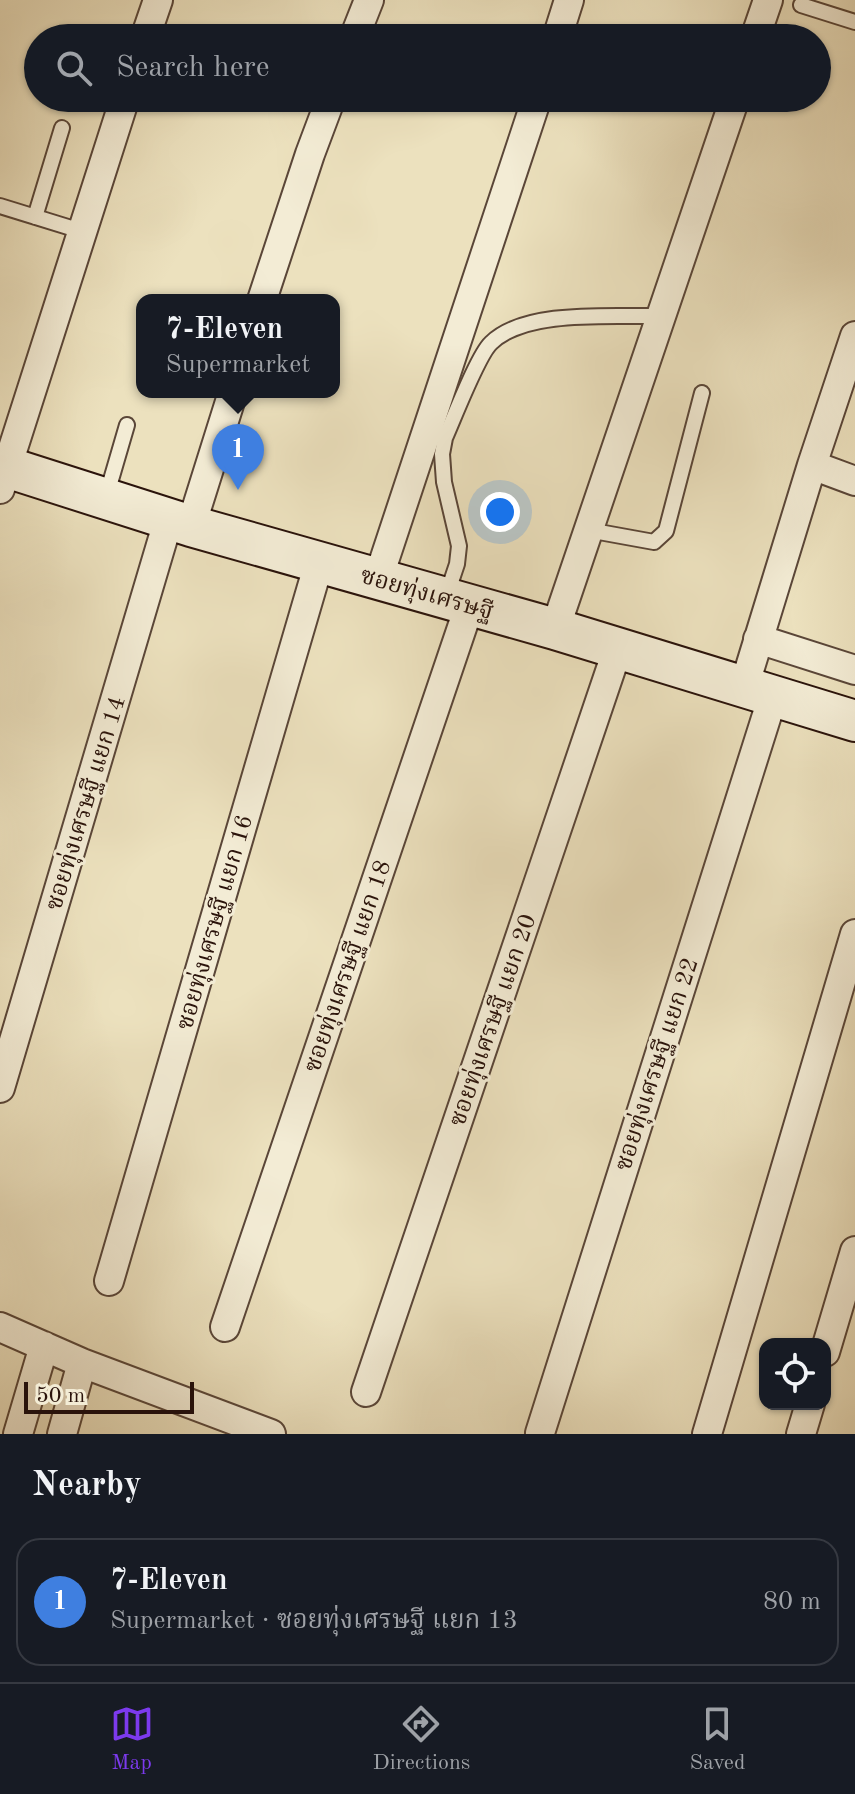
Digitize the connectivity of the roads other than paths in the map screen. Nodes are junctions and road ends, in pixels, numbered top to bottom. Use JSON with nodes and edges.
{"nodes":[{"id":1,"x":158,"y":0,"type":"edge"},
{"id":2,"x":369,"y":0,"type":"edge"},
{"id":3,"x":569,"y":0,"type":"edge"},
{"id":4,"x":768,"y":0,"type":"edge"},
{"id":5,"x":801,"y":5,"type":"dead end"},
{"id":6,"x":855,"y":22,"type":"edge"},
{"id":7,"x":150,"y":24,"type":"edge"},
{"id":8,"x":360,"y":24,"type":"edge"},
{"id":9,"x":561,"y":24,"type":"edge"},
{"id":10,"x":760,"y":24,"type":"edge"},
{"id":11,"x":120,"y":112,"type":"edge"},
{"id":12,"x":326,"y":112,"type":"edge"},
{"id":13,"x":532,"y":112,"type":"edge"},
{"id":14,"x":730,"y":112,"type":"edge"},
{"id":15,"x":62,"y":128,"type":"dead end"},
{"id":16,"x":0,"y":206,"type":"edge"},
{"id":17,"x":35,"y":217,"type":"junction"},
{"id":18,"x":81,"y":231,"type":"junction"},
{"id":19,"x":264,"y":294,"type":"edge"},
{"id":20,"x":659,"y":316,"type":"junction"},
{"id":21,"x":855,"y":336,"type":"edge"},
{"id":22,"x":702,"y":393,"type":"dead end"},
{"id":23,"x":231,"y":398,"type":"edge"},
{"id":24,"x":127,"y":425,"type":"dead end"},
{"id":25,"x":812,"y":465,"type":"junction"},
{"id":26,"x":2,"y":474,"type":"edge"},
{"id":27,"x":854,"y":476,"type":"edge"},
{"id":28,"x":106,"y":498,"type":"junction"},
{"id":29,"x":180,"y":522,"type":"junction"},
{"id":30,"x":588,"y":530,"type":"junction"},
{"id":31,"x":319,"y":563,"type":"junction"},
{"id":32,"x":378,"y":579,"type":"junction"},
{"id":33,"x":458,"y":601,"type":"junction"},
{"id":34,"x":555,"y":629,"type":"junction"},
{"id":35,"x":758,"y":639,"type":"junction"},
{"id":36,"x":618,"y":648,"type":"junction"},
{"id":37,"x":855,"y":670,"type":"edge"},
{"id":38,"x":758,"y":692,"type":"junction"},
{"id":39,"x":855,"y":721,"type":"edge"},
{"id":40,"x":855,"y":934,"type":"edge"},
{"id":41,"x":0,"y":1088,"type":"edge"},
{"id":42,"x":855,"y":1251,"type":"edge"},
{"id":43,"x":109,"y":1281,"type":"dead end"},
{"id":44,"x":0,"y":1327,"type":"edge"},
{"id":45,"x":225,"y":1327,"type":"dead end"},
{"id":46,"x":829,"y":1338,"type":"edge"},
{"id":47,"x":44,"y":1346,"type":"junction"},
{"id":48,"x":82,"y":1363,"type":"junction"},
{"id":49,"x":366,"y":1392,"type":"dead end"},
{"id":50,"x":808,"y":1410,"type":"edge"},
{"id":51,"x":540,"y":1433,"type":"edge"},
{"id":52,"x":18,"y":1434,"type":"edge"},
{"id":53,"x":62,"y":1434,"type":"edge"},
{"id":54,"x":271,"y":1434,"type":"edge"},
{"id":55,"x":707,"y":1434,"type":"edge"},
{"id":56,"x":801,"y":1434,"type":"edge"}],
"edges":[{"from":1,"to":7,"type":"street"},
{"from":2,"to":8,"type":"street"},
{"from":3,"to":9,"type":"street"},
{"from":4,"to":10,"type":"street"},
{"from":5,"to":6,"type":"lane"},
{"from":11,"to":18,"type":"street"},
{"from":12,"to":19,"type":"street"},
{"from":13,"to":32,"type":"street"},
{"from":14,"to":20,"type":"street"},
{"from":15,"to":17,"type":"lane"},
{"from":16,"to":17,"type":"lane"},
{"from":17,"to":18,"type":"lane"},
{"from":18,"to":26,"type":"street"},
{"from":20,"to":30,"type":"street"},
{"from":20,"to":33,"type":"lane"},
{"from":21,"to":25,"type":"street","name":"ซอยทุ่งเศรษฐี แยก 22"},
{"from":22,"to":30,"type":"lane"},
{"from":23,"to":29,"type":"street","name":"ซอยทุ่งเศรษฐี แยก 14"},
{"from":24,"to":28,"type":"lane"},
{"from":25,"to":27,"type":"street"},
{"from":25,"to":35,"type":"street","name":"ซอยทุ่งเศรษฐี แยก 22"},
{"from":26,"to":28,"type":"main road","name":"ซอยทุ่งเศรษฐี"},
{"from":28,"to":29,"type":"main road","name":"ซอยทุ่งเศรษฐี"},
{"from":29,"to":31,"type":"main road","name":"ซอยทุ่งเศรษฐี"},
{"from":29,"to":41,"type":"street","name":"ซอยทุ่งเศรษฐี แยก 14"},
{"from":30,"to":34,"type":"street"},
{"from":31,"to":32,"type":"main road","name":"ซอยทุ่งเศรษฐี"},
{"from":31,"to":43,"type":"street","name":"ซอยทุ่งเศรษฐี แยก 16"},
{"from":32,"to":33,"type":"main road","name":"ซอยทุ่งเศรษฐี"},
{"from":33,"to":34,"type":"main road","name":"ซอยทุ่งเศรษฐี"},
{"from":33,"to":45,"type":"street","name":"ซอยทุ่งเศรษฐี แยก 18"},
{"from":34,"to":36,"type":"main road","name":"ซอยทุ่งเศรษฐี"},
{"from":35,"to":37,"type":"street"},
{"from":35,"to":38,"type":"street","name":"ซอยทุ่งเศรษฐี แยก 22"},
{"from":36,"to":38,"type":"main road","name":"ซอยทุ่งเศรษฐี"},
{"from":36,"to":49,"type":"street","name":"ซอยทุ่งเศรษฐี แยก 20"},
{"from":38,"to":39,"type":"main road","name":"ซอยทุ่งเศรษฐี"},
{"from":38,"to":51,"type":"street","name":"ซอยทุ่งเศรษฐี แยก 22"},
{"from":40,"to":55,"type":"street"},
{"from":42,"to":46,"type":"street"},
{"from":44,"to":47,"type":"street"},
{"from":47,"to":48,"type":"street"},
{"from":47,"to":52,"type":"street"},
{"from":48,"to":53,"type":"street"},
{"from":48,"to":54,"type":"street"},
{"from":50,"to":56,"type":"street"}]}
